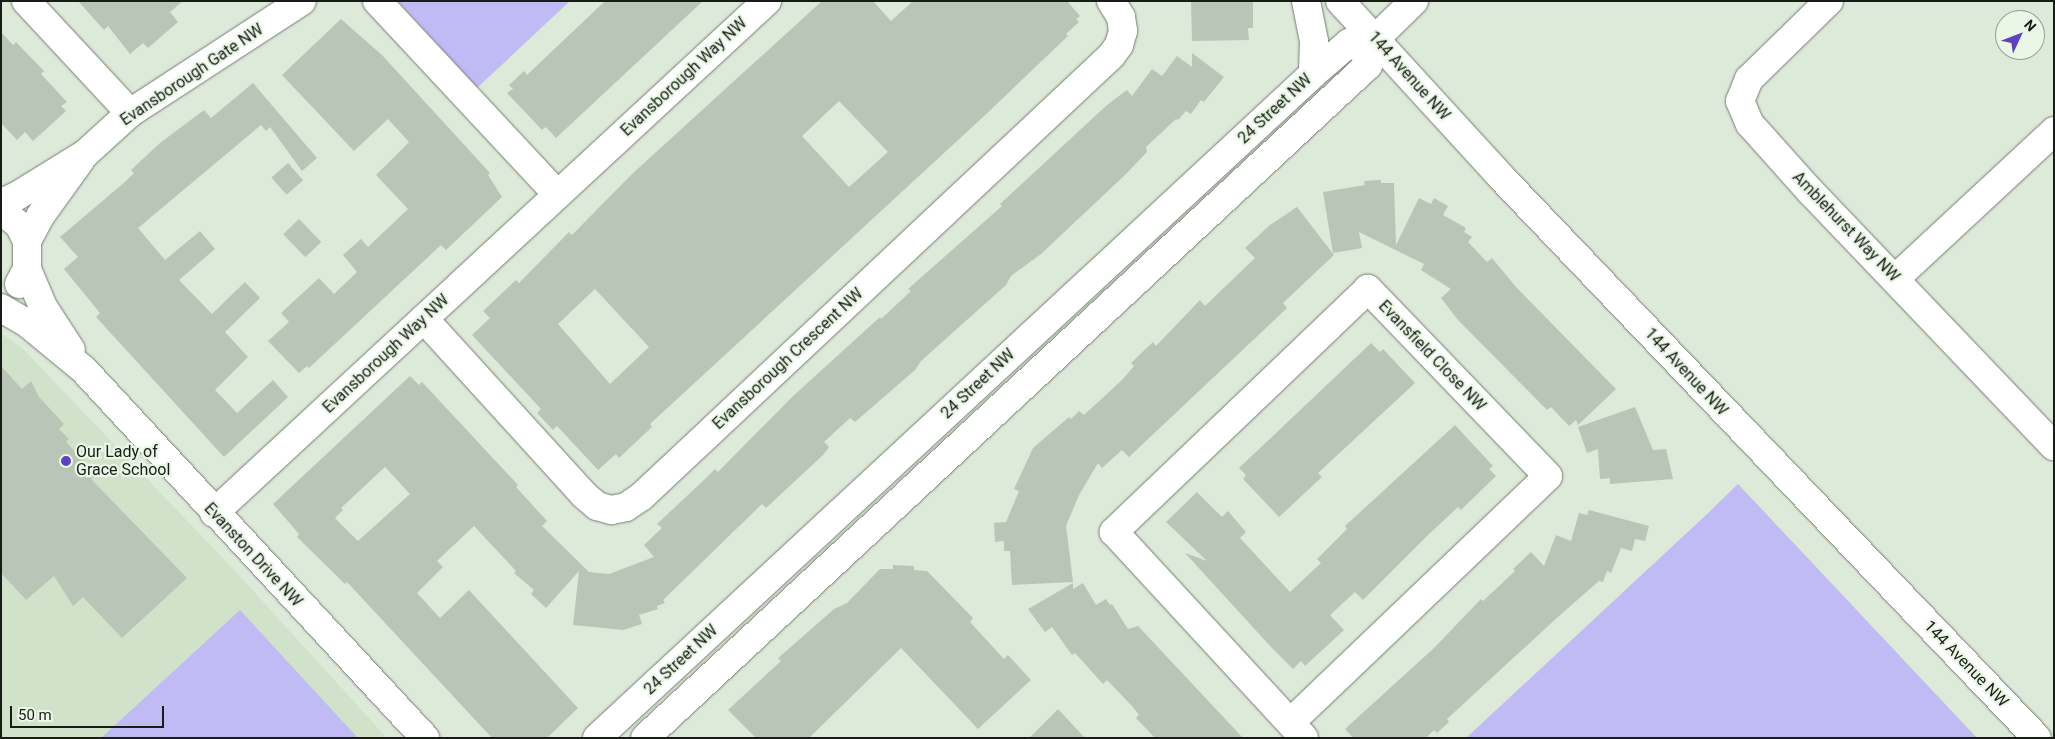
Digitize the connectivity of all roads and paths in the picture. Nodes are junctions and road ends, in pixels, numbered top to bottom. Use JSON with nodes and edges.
{"nodes":[{"id":1,"x":26,"y":1,"type":"edge"},
{"id":2,"x":302,"y":1,"type":"edge"},
{"id":3,"x":377,"y":1,"type":"edge"},
{"id":4,"x":1111,"y":1,"type":"edge"},
{"id":5,"x":1306,"y":1,"type":"edge"},
{"id":6,"x":1340,"y":1,"type":"edge"},
{"id":7,"x":1414,"y":1,"type":"edge"},
{"id":8,"x":1829,"y":1,"type":"edge"},
{"id":9,"x":754,"y":5,"type":"edge"},
{"id":10,"x":1369,"y":44,"type":"junction"},
{"id":11,"x":1313,"y":74,"type":"junction"},
{"id":12,"x":130,"y":113,"type":"junction"},
{"id":13,"x":2054,"y":131,"type":"edge"},
{"id":14,"x":86,"y":154,"type":"junction"},
{"id":15,"x":557,"y":194,"type":"junction"},
{"id":16,"x":1,"y":202,"type":"edge"},
{"id":17,"x":1,"y":210,"type":"edge"},
{"id":18,"x":27,"y":241,"type":"junction"},
{"id":19,"x":27,"y":269,"type":"junction"},
{"id":20,"x":1896,"y":278,"type":"junction"},
{"id":21,"x":1,"y":299,"type":"edge"},
{"id":22,"x":1,"y":308,"type":"edge"},
{"id":23,"x":424,"y":319,"type":"junction"},
{"id":24,"x":84,"y":370,"type":"junction"},
{"id":25,"x":2054,"y":446,"type":"edge"},
{"id":26,"x":214,"y":513,"type":"junction"},
{"id":27,"x":1298,"y":729,"type":"edge"},
{"id":28,"x":425,"y":738,"type":"edge"},
{"id":29,"x":597,"y":738,"type":"edge"},
{"id":30,"x":645,"y":738,"type":"edge"},
{"id":31,"x":2037,"y":738,"type":"edge"}],
"edges":[{"from":1,"to":12,"type":"street"},
{"from":2,"to":12,"type":"street","name":"Evansborough Gate NW"},
{"from":3,"to":15,"type":"street"},
{"from":4,"to":23,"type":"street","name":"Evansborough Crescent NW"},
{"from":5,"to":11,"type":"street"},
{"from":6,"to":10,"type":"street","name":"144 Avenue NW"},
{"from":7,"to":10,"type":"street"},
{"from":8,"to":20,"type":"street","name":"Amblehurst Way NW"},
{"from":9,"to":15,"type":"street","name":"Evansborough Way NW"},
{"from":10,"to":11,"type":"street","name":"24 Street NW"},
{"from":10,"to":30,"type":"street","name":"24 Street NW"},
{"from":10,"to":31,"type":"street","name":"144 Avenue NW"},
{"from":11,"to":29,"type":"street","name":"24 Street NW"},
{"from":12,"to":14,"type":"street","name":"Evansborough Gate NW"},
{"from":13,"to":20,"type":"street"},
{"from":14,"to":16,"type":"street","name":"Evansborough Gate NW"},
{"from":14,"to":18,"type":"street","name":"Evansborough Gate NW"},
{"from":15,"to":23,"type":"street","name":"Evansborough Way NW"},
{"from":17,"to":18,"type":"street"},
{"from":18,"to":19,"type":"street"},
{"from":19,"to":21,"type":"street"},
{"from":19,"to":24,"type":"street","name":"Evanston Drive NW"},
{"from":20,"to":25,"type":"street","name":"Amblehurst Way NW"},
{"from":22,"to":24,"type":"street","name":"Evanston Drive NW"},
{"from":23,"to":26,"type":"street","name":"Evansborough Way NW"},
{"from":24,"to":26,"type":"street","name":"Evanston Drive NW"},
{"from":26,"to":28,"type":"street","name":"Evanston Drive NW"},
{"from":27,"to":27,"type":"street","name":"Evansfield Close NW"}]}
